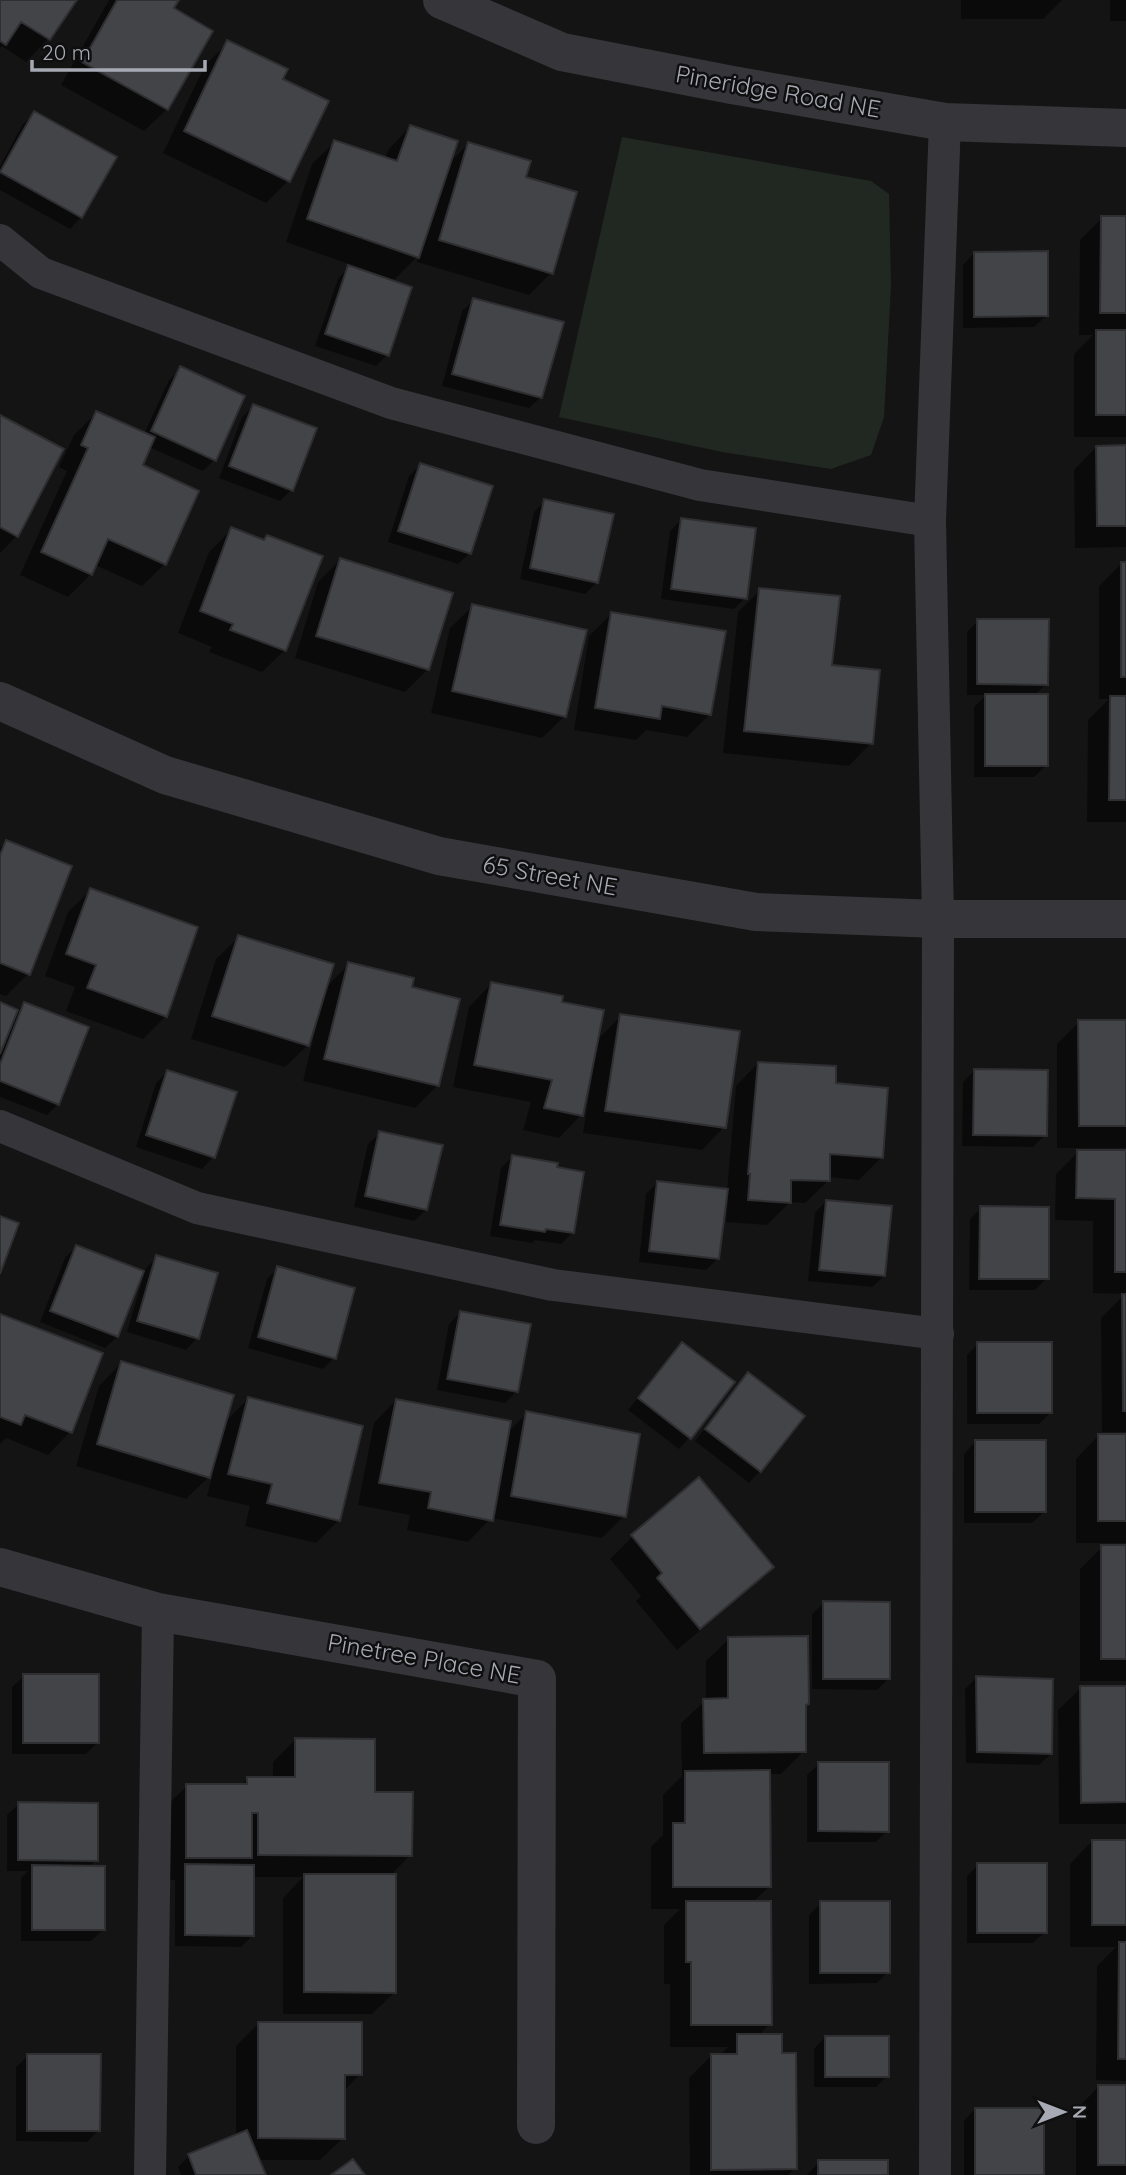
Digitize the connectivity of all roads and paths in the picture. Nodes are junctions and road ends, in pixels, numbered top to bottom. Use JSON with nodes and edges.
{"nodes":[{"id":1,"x":442,"y":0,"type":"edge"},
{"id":2,"x":945,"y":122,"type":"junction"},
{"id":3,"x":1126,"y":128,"type":"edge"},
{"id":4,"x":0,"y":240,"type":"edge"},
{"id":5,"x":930,"y":521,"type":"junction"},
{"id":6,"x":0,"y":701,"type":"edge"},
{"id":7,"x":938,"y":919,"type":"junction"},
{"id":8,"x":1126,"y":919,"type":"edge"},
{"id":9,"x":0,"y":1126,"type":"edge"},
{"id":10,"x":938,"y":1335,"type":"junction"},
{"id":11,"x":0,"y":1567,"type":"edge"},
{"id":12,"x":158,"y":1612,"type":"junction"},
{"id":13,"x":536,"y":2125,"type":"dead end"},
{"id":14,"x":150,"y":2175,"type":"edge"},
{"id":15,"x":935,"y":2175,"type":"edge"}],
"edges":[{"from":1,"to":2,"type":"street","name":"Pineridge Road NE"},
{"from":2,"to":3,"type":"street","name":"Pineridge Road NE"},
{"from":2,"to":5,"type":"lane"},
{"from":4,"to":5,"type":"lane"},
{"from":5,"to":7,"type":"lane"},
{"from":6,"to":7,"type":"street","name":"65 Street NE"},
{"from":7,"to":8,"type":"street","name":"65 Street NE"},
{"from":7,"to":10,"type":"lane"},
{"from":9,"to":10,"type":"lane"},
{"from":10,"to":15,"type":"lane"},
{"from":11,"to":12,"type":"street","name":"Pinetree Place NE"},
{"from":12,"to":13,"type":"street","name":"Pinetree Place NE"},
{"from":12,"to":14,"type":"lane"}]}
